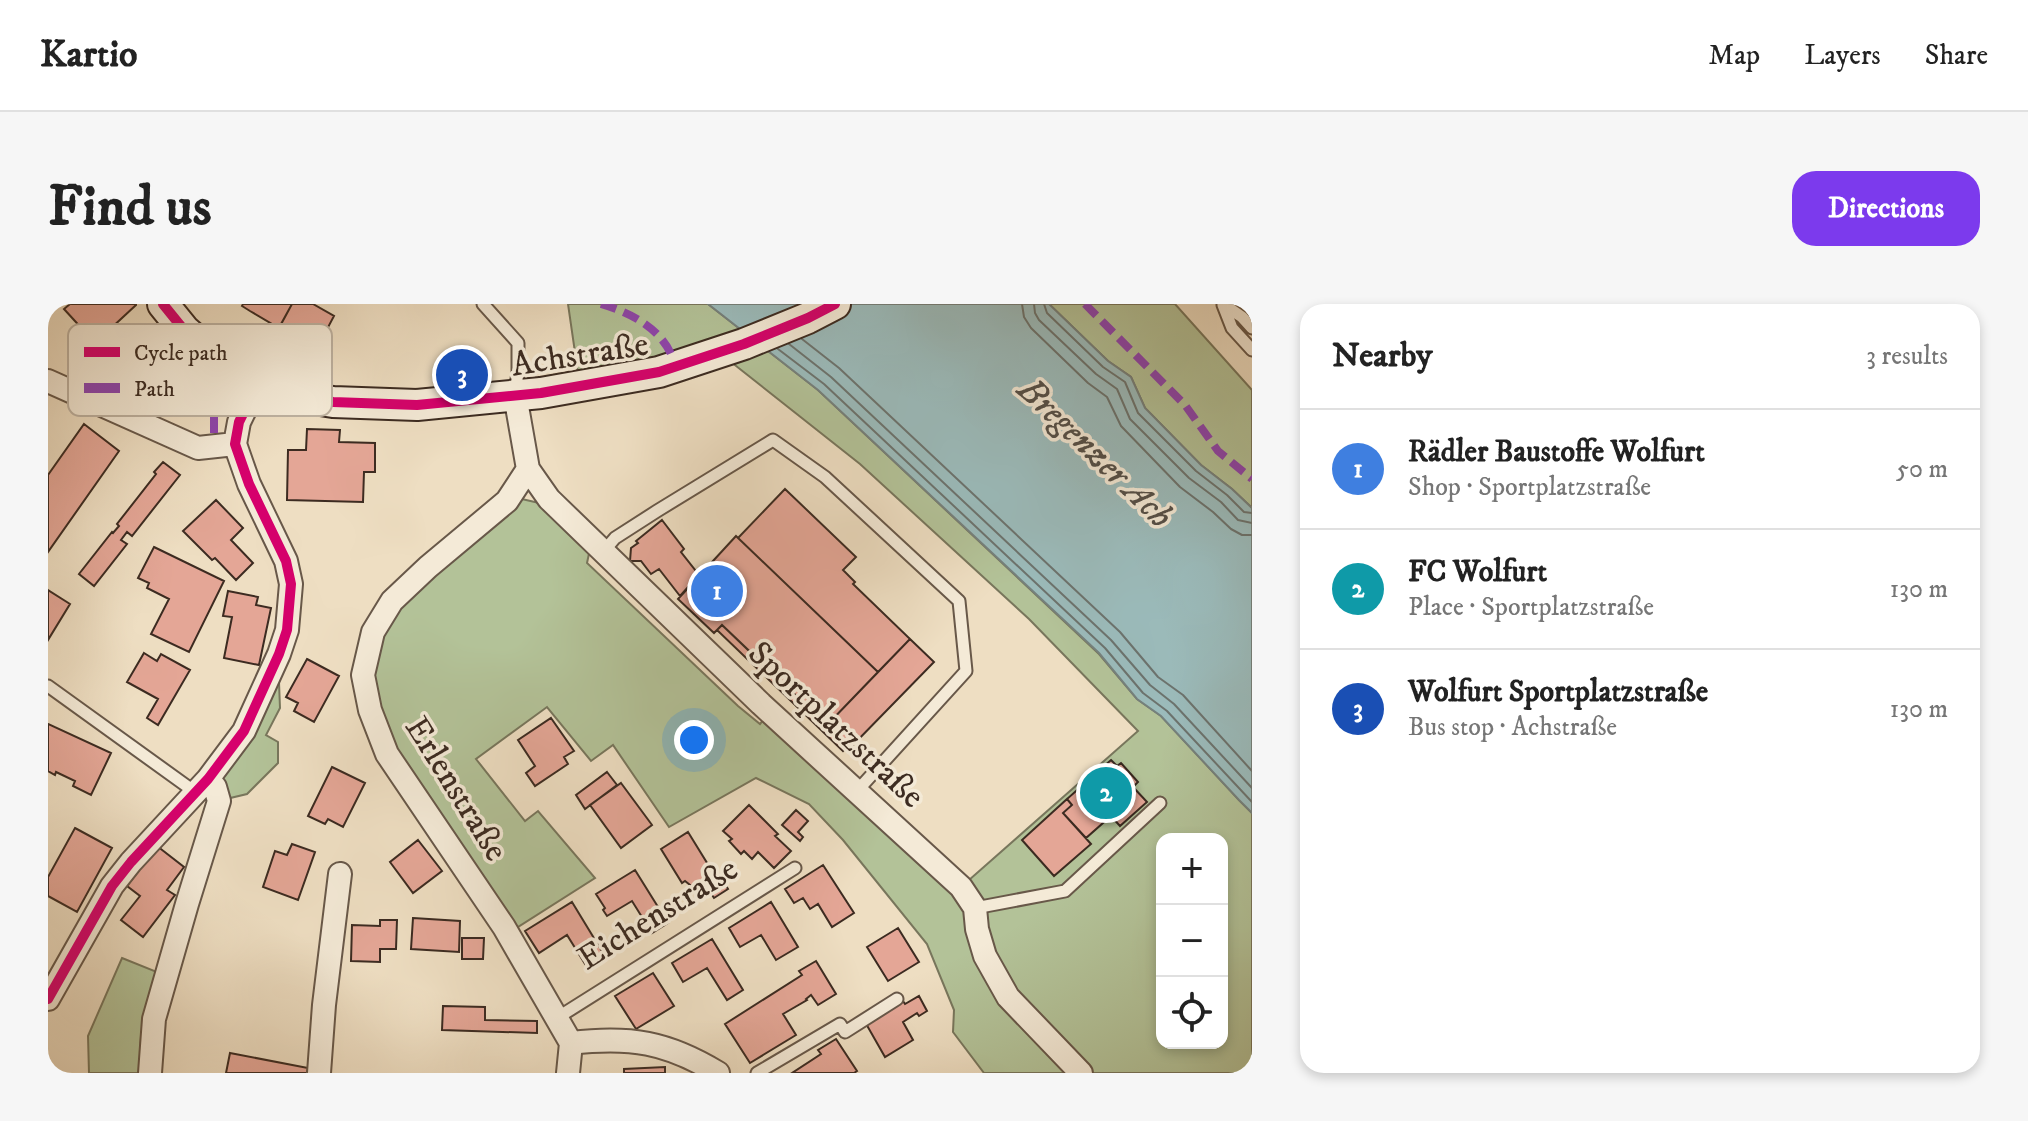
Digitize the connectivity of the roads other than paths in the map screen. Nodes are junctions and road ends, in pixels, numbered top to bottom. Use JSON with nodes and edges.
{"nodes":[{"id":1,"x":163,"y":304,"type":"edge"},
{"id":2,"x":483,"y":304,"type":"edge"},
{"id":3,"x":835,"y":304,"type":"edge"},
{"id":4,"x":1223,"y":304,"type":"edge"},
{"id":5,"x":179,"y":324,"type":"edge"},
{"id":6,"x":1252,"y":328,"type":"edge"},
{"id":7,"x":1252,"y":350,"type":"edge"},
{"id":8,"x":48,"y":381,"type":"edge"},
{"id":9,"x":68,"y":390,"type":"edge"},
{"id":10,"x":515,"y":395,"type":"junction"},
{"id":11,"x":332,"y":402,"type":"edge"},
{"id":12,"x":123,"y":416,"type":"edge"},
{"id":13,"x":244,"y":416,"type":"edge"},
{"id":14,"x":237,"y":433,"type":"junction"},
{"id":15,"x":528,"y":469,"type":"junction"},
{"id":16,"x":604,"y":551,"type":"junction"},
{"id":17,"x":48,"y":686,"type":"edge"},
{"id":18,"x":202,"y":786,"type":"junction"},
{"id":19,"x":857,"y":791,"type":"junction"},
{"id":20,"x":1160,"y":803,"type":"dead end"},
{"id":21,"x":795,"y":868,"type":"dead end"},
{"id":22,"x":340,"y":874,"type":"dead end"},
{"id":23,"x":975,"y":908,"type":"junction"},
{"id":24,"x":48,"y":999,"type":"edge"},
{"id":25,"x":897,"y":999,"type":"dead end"},
{"id":26,"x":557,"y":1018,"type":"junction"},
{"id":27,"x":571,"y":1043,"type":"junction"},
{"id":28,"x":150,"y":1073,"type":"edge"},
{"id":29,"x":319,"y":1073,"type":"edge"},
{"id":30,"x":568,"y":1073,"type":"edge"},
{"id":31,"x":718,"y":1073,"type":"edge"},
{"id":32,"x":757,"y":1073,"type":"edge"},
{"id":33,"x":1081,"y":1073,"type":"edge"}],
"edges":[{"from":1,"to":5,"type":"main road","name":"Achstraße"},
{"from":2,"to":10,"type":"lane"},
{"from":3,"to":10,"type":"main road","name":"Achstraße"},
{"from":4,"to":6,"type":"lane"},
{"from":4,"to":7,"type":"lane"},
{"from":8,"to":9,"type":"street"},
{"from":10,"to":11,"type":"main road","name":"Achstraße"},
{"from":10,"to":15,"type":"street","name":"Sportplatzstraße"},
{"from":12,"to":14,"type":"street"},
{"from":13,"to":14,"type":"street"},
{"from":14,"to":18,"type":"street"},
{"from":15,"to":16,"type":"street","name":"Sportplatzstraße"},
{"from":15,"to":26,"type":"street","name":"Erlenstraße"},
{"from":16,"to":19,"type":"street","name":"Sportplatzstraße"},
{"from":16,"to":19,"type":"lane"},
{"from":17,"to":18,"type":"lane"},
{"from":18,"to":24,"type":"street"},
{"from":18,"to":28,"type":"street"},
{"from":19,"to":23,"type":"street","name":"Sportplatzstraße"},
{"from":20,"to":23,"type":"lane"},
{"from":21,"to":26,"type":"lane","name":"Eichenstraße"},
{"from":22,"to":29,"type":"street"},
{"from":23,"to":33,"type":"street","name":"Sportplatzstraße"},
{"from":25,"to":32,"type":"lane"},
{"from":26,"to":27,"type":"street","name":"Erlenstraße"},
{"from":27,"to":30,"type":"street"},
{"from":27,"to":31,"type":"street"}]}
